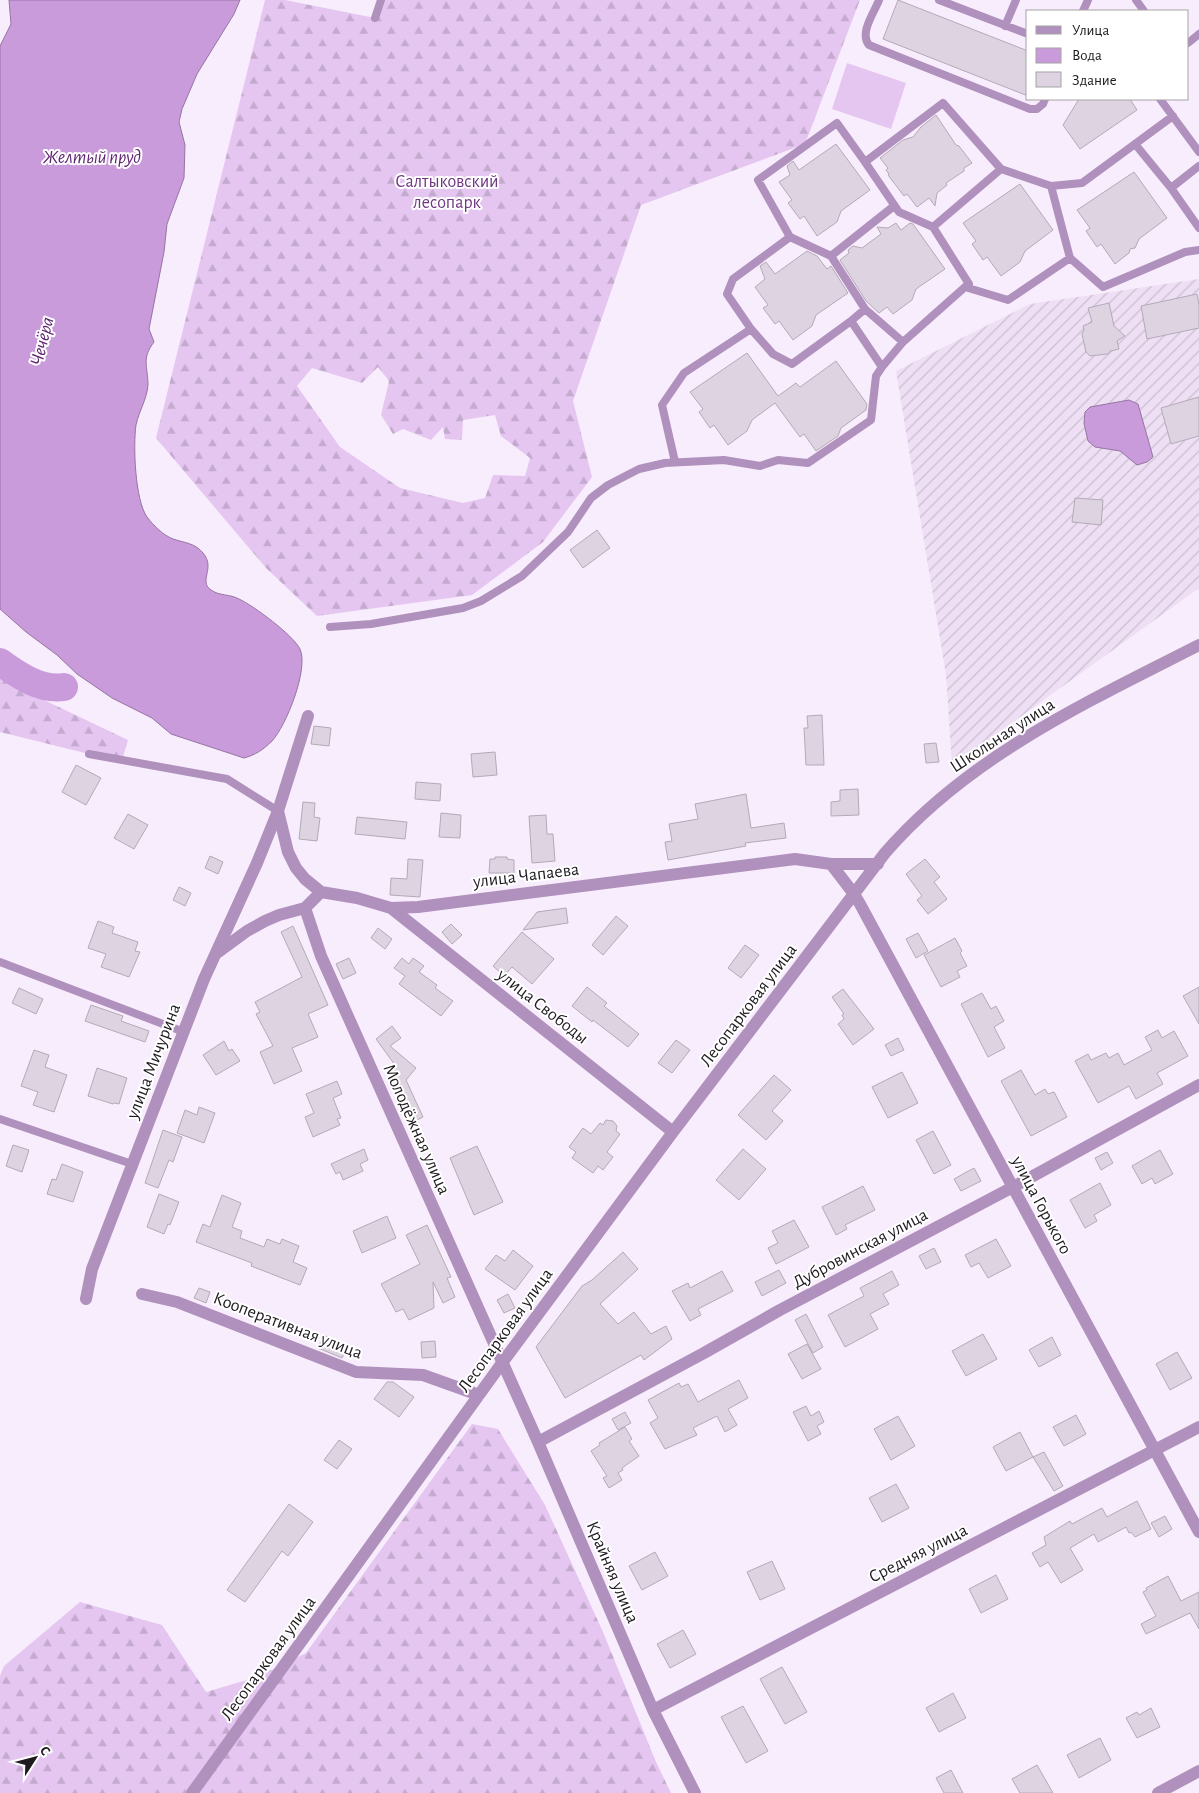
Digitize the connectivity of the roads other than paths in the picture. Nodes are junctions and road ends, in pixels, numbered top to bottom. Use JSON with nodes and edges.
{"nodes":[{"id":1,"x":381,"y":0,"type":"edge"},
{"id":2,"x":879,"y":0,"type":"edge"},
{"id":3,"x":939,"y":0,"type":"edge"},
{"id":4,"x":1016,"y":0,"type":"edge"},
{"id":5,"x":955,"y":3,"type":"edge"},
{"id":6,"x":375,"y":18,"type":"dead end"},
{"id":7,"x":1005,"y":26,"type":"junction"},
{"id":8,"x":1026,"y":33,"type":"edge"},
{"id":9,"x":1199,"y":34,"type":"edge"},
{"id":10,"x":1189,"y":42,"type":"edge"},
{"id":11,"x":1045,"y":100,"type":"edge"},
{"id":12,"x":1161,"y":100,"type":"edge"},
{"id":13,"x":1173,"y":116,"type":"junction"},
{"id":14,"x":1135,"y":144,"type":"junction"},
{"id":15,"x":1199,"y":152,"type":"edge"},
{"id":16,"x":865,"y":162,"type":"junction"},
{"id":17,"x":1199,"y":166,"type":"edge"},
{"id":18,"x":1001,"y":169,"type":"junction"},
{"id":19,"x":1051,"y":186,"type":"junction"},
{"id":20,"x":1171,"y":188,"type":"junction"},
{"id":21,"x":894,"y":206,"type":"junction"},
{"id":22,"x":933,"y":227,"type":"junction"},
{"id":23,"x":1199,"y":228,"type":"edge"},
{"id":24,"x":790,"y":237,"type":"junction"},
{"id":25,"x":1199,"y":250,"type":"edge"},
{"id":26,"x":832,"y":256,"type":"junction"},
{"id":27,"x":1070,"y":258,"type":"junction"},
{"id":28,"x":965,"y":287,"type":"junction"},
{"id":29,"x":865,"y":308,"type":"junction"},
{"id":30,"x":851,"y":321,"type":"junction"},
{"id":31,"x":751,"y":328,"type":"junction"},
{"id":32,"x":903,"y":342,"type":"junction"},
{"id":33,"x":882,"y":367,"type":"junction"},
{"id":34,"x":676,"y":462,"type":"junction"},
{"id":35,"x":330,"y":627,"type":"dead end"},
{"id":36,"x":1199,"y":645,"type":"edge"},
{"id":37,"x":308,"y":716,"type":"dead end"},
{"id":38,"x":89,"y":754,"type":"dead end"},
{"id":39,"x":278,"y":811,"type":"junction"},
{"id":40,"x":831,"y":864,"type":"junction"},
{"id":41,"x":878,"y":864,"type":"junction"},
{"id":42,"x":321,"y":892,"type":"junction"},
{"id":43,"x":854,"y":894,"type":"junction"},
{"id":44,"x":305,"y":908,"type":"junction"},
{"id":45,"x":391,"y":908,"type":"junction"},
{"id":46,"x":215,"y":955,"type":"junction"},
{"id":47,"x":0,"y":962,"type":"edge"},
{"id":48,"x":184,"y":1032,"type":"junction"},
{"id":49,"x":1199,"y":1085,"type":"edge"},
{"id":50,"x":0,"y":1119,"type":"edge"},
{"id":51,"x":673,"y":1132,"type":"junction"},
{"id":52,"x":132,"y":1164,"type":"junction"},
{"id":53,"x":1013,"y":1187,"type":"junction"},
{"id":54,"x":142,"y":1294,"type":"dead end"},
{"id":55,"x":86,"y":1299,"type":"dead end"},
{"id":56,"x":502,"y":1363,"type":"junction"},
{"id":57,"x":479,"y":1395,"type":"junction"},
{"id":58,"x":1199,"y":1427,"type":"edge"},
{"id":59,"x":538,"y":1442,"type":"junction"},
{"id":60,"x":1155,"y":1450,"type":"junction"},
{"id":61,"x":1199,"y":1532,"type":"edge"},
{"id":62,"x":653,"y":1710,"type":"junction"},
{"id":63,"x":1199,"y":1771,"type":"edge"},
{"id":64,"x":192,"y":1793,"type":"edge"},
{"id":65,"x":695,"y":1793,"type":"edge"},
{"id":66,"x":1158,"y":1793,"type":"edge"}],
"edges":[{"from":1,"to":6,"type":"lane"},
{"from":2,"to":11,"type":"lane"},
{"from":3,"to":5,"type":"lane"},
{"from":4,"to":7,"type":"lane"},
{"from":5,"to":7,"type":"lane"},
{"from":7,"to":8,"type":"lane"},
{"from":9,"to":10,"type":"lane"},
{"from":12,"to":13,"type":"lane"},
{"from":13,"to":14,"type":"lane"},
{"from":13,"to":15,"type":"lane"},
{"from":14,"to":19,"type":"lane"},
{"from":14,"to":20,"type":"lane"},
{"from":16,"to":18,"type":"lane"},
{"from":16,"to":21,"type":"lane"},
{"from":16,"to":24,"type":"lane"},
{"from":17,"to":20,"type":"lane"},
{"from":18,"to":19,"type":"lane"},
{"from":18,"to":22,"type":"lane"},
{"from":19,"to":27,"type":"lane"},
{"from":20,"to":23,"type":"lane"},
{"from":21,"to":22,"type":"lane"},
{"from":21,"to":26,"type":"lane"},
{"from":22,"to":28,"type":"lane"},
{"from":24,"to":26,"type":"lane"},
{"from":24,"to":31,"type":"lane"},
{"from":25,"to":27,"type":"lane"},
{"from":26,"to":29,"type":"lane"},
{"from":27,"to":28,"type":"lane"},
{"from":28,"to":32,"type":"lane"},
{"from":29,"to":30,"type":"lane"},
{"from":29,"to":32,"type":"lane"},
{"from":30,"to":31,"type":"lane"},
{"from":30,"to":33,"type":"lane"},
{"from":31,"to":34,"type":"lane"},
{"from":32,"to":33,"type":"lane"},
{"from":33,"to":34,"type":"lane"},
{"from":34,"to":35,"type":"lane"},
{"from":36,"to":41,"type":"street","name":"Школьная улица"},
{"from":37,"to":39,"type":"street"},
{"from":38,"to":39,"type":"lane"},
{"from":39,"to":42,"type":"street"},
{"from":39,"to":46,"type":"street"},
{"from":40,"to":41,"type":"street","name":"улица Чапаева"},
{"from":40,"to":43,"type":"street"},
{"from":40,"to":45,"type":"street","name":"улица Чапаева"},
{"from":41,"to":43,"type":"street","name":"Школьная улица"},
{"from":42,"to":44,"type":"street","name":"улица Мичурина"},
{"from":42,"to":45,"type":"street","name":"улица Чапаева"},
{"from":43,"to":51,"type":"street","name":"Лесопарковая улица"},
{"from":43,"to":53,"type":"street","name":"улица Горького"},
{"from":44,"to":46,"type":"street","name":"улица Мичурина"},
{"from":44,"to":56,"type":"street","name":"Молодёжная улица"},
{"from":45,"to":51,"type":"street","name":"улица Свободы"},
{"from":46,"to":48,"type":"street","name":"улица Мичурина"},
{"from":47,"to":48,"type":"lane"},
{"from":48,"to":52,"type":"street","name":"улица Мичурина"},
{"from":49,"to":53,"type":"street","name":"Дубровинская улица"},
{"from":50,"to":52,"type":"lane"},
{"from":51,"to":56,"type":"street","name":"Лесопарковая улица"},
{"from":52,"to":55,"type":"street","name":"улица Мичурина"},
{"from":53,"to":59,"type":"street","name":"Дубровинская улица"},
{"from":53,"to":60,"type":"street","name":"улица Горького"},
{"from":54,"to":57,"type":"street","name":"Кооперативная улица"},
{"from":56,"to":57,"type":"street","name":"Лесопарковая улица"},
{"from":56,"to":59,"type":"street","name":"Крайняя улица"},
{"from":57,"to":64,"type":"street","name":"Лесопарковая улица"},
{"from":58,"to":60,"type":"street","name":"Средняя улица"},
{"from":59,"to":62,"type":"street","name":"Крайняя улица"},
{"from":60,"to":61,"type":"street","name":"улица Горького"},
{"from":60,"to":62,"type":"street","name":"Средняя улица"},
{"from":62,"to":65,"type":"street","name":"Крайняя улица"},
{"from":63,"to":66,"type":"street"}]}
